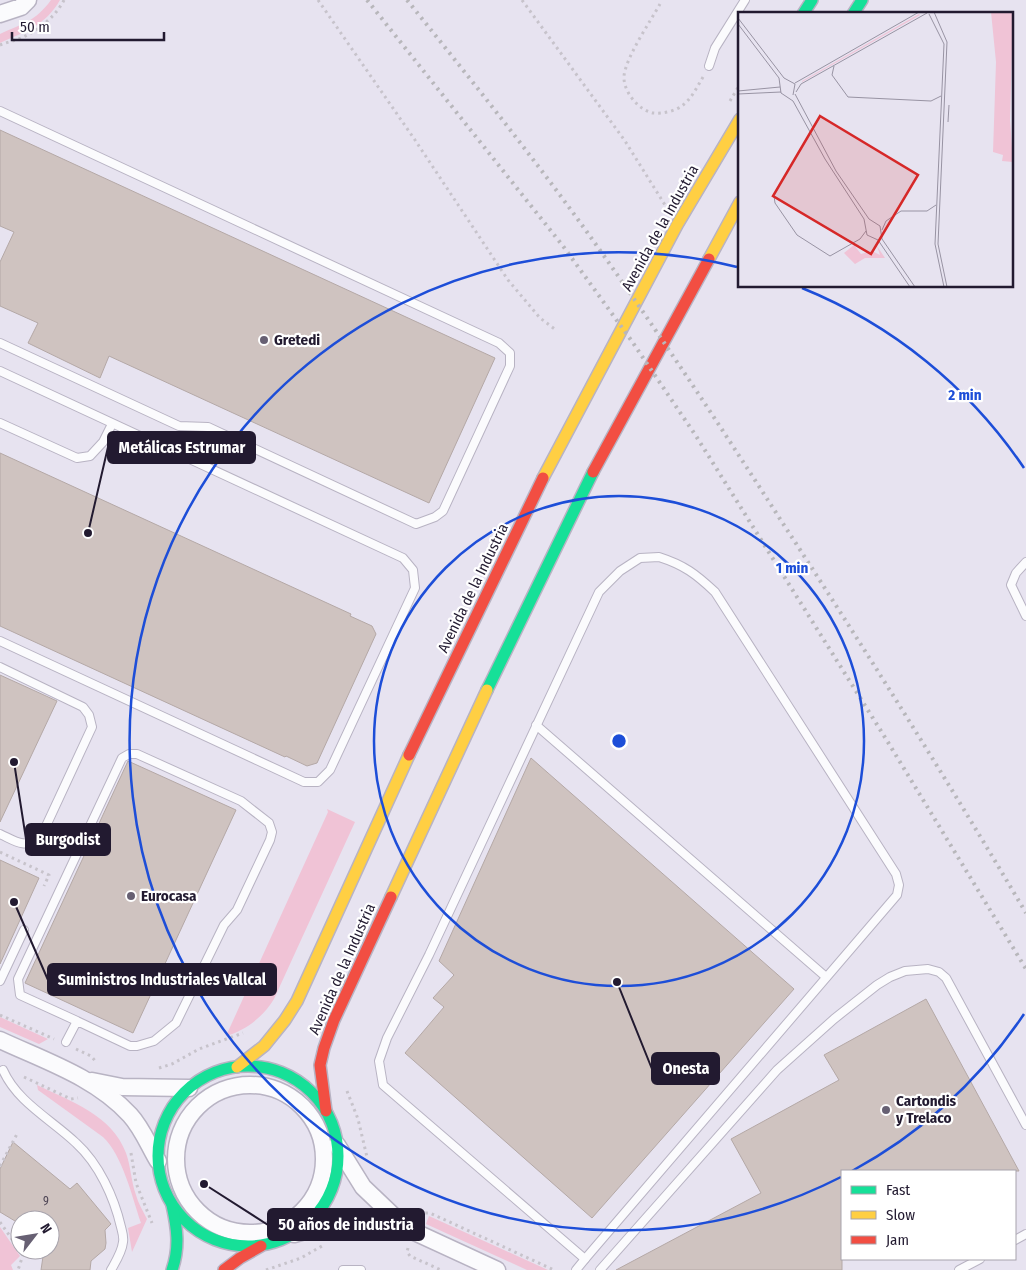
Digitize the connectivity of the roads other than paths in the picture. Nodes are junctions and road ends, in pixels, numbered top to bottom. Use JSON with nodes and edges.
{"nodes":[{"id":1,"x":28,"y":0,"type":"edge"},
{"id":2,"x":745,"y":0,"type":"edge"},
{"id":3,"x":812,"y":0,"type":"edge"},
{"id":4,"x":862,"y":0,"type":"edge"},
{"id":5,"x":804,"y":12,"type":"edge"},
{"id":6,"x":854,"y":12,"type":"edge"},
{"id":7,"x":1,"y":15,"type":"edge"},
{"id":8,"x":709,"y":66,"type":"road end"},
{"id":9,"x":0,"y":111,"type":"edge"},
{"id":10,"x":738,"y":122,"type":"edge"},
{"id":11,"x":738,"y":206,"type":"edge"},
{"id":12,"x":0,"y":342,"type":"edge"},
{"id":13,"x":0,"y":371,"type":"edge"},
{"id":14,"x":0,"y":424,"type":"edge"},
{"id":15,"x":112,"y":424,"type":"junction"},
{"id":16,"x":1026,"y":562,"type":"edge"},
{"id":17,"x":1026,"y":616,"type":"edge"},
{"id":18,"x":0,"y":641,"type":"edge"},
{"id":19,"x":0,"y":667,"type":"edge"},
{"id":20,"x":536,"y":725,"type":"junction"},
{"id":21,"x":0,"y":834,"type":"edge"},
{"id":22,"x":24,"y":930,"type":"dead end"},
{"id":23,"x":826,"y":977,"type":"junction"},
{"id":24,"x":0,"y":981,"type":"edge"},
{"id":25,"x":77,"y":1021,"type":"junction"},
{"id":26,"x":0,"y":1040,"type":"edge"},
{"id":27,"x":66,"y":1042,"type":"dead end"},
{"id":28,"x":237,"y":1067,"type":"junction"},
{"id":29,"x":3,"y":1070,"type":"dead end"},
{"id":30,"x":87,"y":1080,"type":"junction"},
{"id":31,"x":189,"y":1088,"type":"junction"},
{"id":32,"x":326,"y":1111,"type":"junction"},
{"id":33,"x":1026,"y":1125,"type":"edge"},
{"id":34,"x":337,"y":1145,"type":"junction"},
{"id":35,"x":158,"y":1161,"type":"junction"},
{"id":36,"x":323,"y":1173,"type":"joint"},
{"id":37,"x":172,"y":1204,"type":"junction"},
{"id":38,"x":406,"y":1228,"type":"junction"},
{"id":39,"x":294,"y":1234,"type":"junction"},
{"id":40,"x":262,"y":1246,"type":"junction"},
{"id":41,"x":585,"y":1258,"type":"junction"},
{"id":42,"x":978,"y":1260,"type":"edge"},
{"id":43,"x":111,"y":1270,"type":"edge"},
{"id":44,"x":172,"y":1270,"type":"edge"},
{"id":45,"x":224,"y":1270,"type":"edge"},
{"id":46,"x":343,"y":1270,"type":"edge"},
{"id":47,"x":362,"y":1270,"type":"edge"},
{"id":48,"x":497,"y":1270,"type":"edge"},
{"id":49,"x":576,"y":1270,"type":"edge"},
{"id":50,"x":600,"y":1270,"type":"edge"},
{"id":51,"x":960,"y":1270,"type":"edge"}],
"edges":[{"from":1,"to":7,"type":"street"},
{"from":2,"to":8,"type":"lane"},
{"from":3,"to":5,"type":"main road"},
{"from":4,"to":6,"type":"main road"},
{"from":9,"to":12,"type":"lane"},
{"from":10,"to":28,"type":"main road","name":"Avenida de la Industria"},
{"from":11,"to":32,"type":"main road","name":"Avenida de la Industria"},
{"from":13,"to":15,"type":"lane"},
{"from":14,"to":15,"type":"lane"},
{"from":15,"to":18,"type":"lane"},
{"from":16,"to":17,"type":"lane"},
{"from":19,"to":21,"type":"lane"},
{"from":20,"to":23,"type":"lane"},
{"from":20,"to":23,"type":"lane"},
{"from":20,"to":41,"type":"lane"},
{"from":22,"to":24,"type":"lane"},
{"from":23,"to":41,"type":"lane"},
{"from":25,"to":25,"type":"lane"},
{"from":25,"to":27,"type":"lane"},
{"from":26,"to":30,"type":"street"},
{"from":28,"to":31,"type":"main road"},
{"from":28,"to":32,"type":"main road"},
{"from":29,"to":43,"type":"lane"},
{"from":30,"to":31,"type":"street"},
{"from":30,"to":35,"type":"street"},
{"from":31,"to":35,"type":"main road"},
{"from":32,"to":34,"type":"main road"},
{"from":33,"to":50,"type":"lane"},
{"from":34,"to":38,"type":"street"},
{"from":34,"to":39,"type":"main road"},
{"from":35,"to":37,"type":"main road"},
{"from":36,"to":36,"type":"street"},
{"from":37,"to":40,"type":"main road"},
{"from":37,"to":44,"type":"main road"},
{"from":38,"to":39,"type":"street"},
{"from":38,"to":48,"type":"street"},
{"from":39,"to":40,"type":"main road"},
{"from":40,"to":45,"type":"main road"},
{"from":41,"to":49,"type":"lane"},
{"from":42,"to":51,"type":"lane"},
{"from":46,"to":47,"type":"lane"}]}
